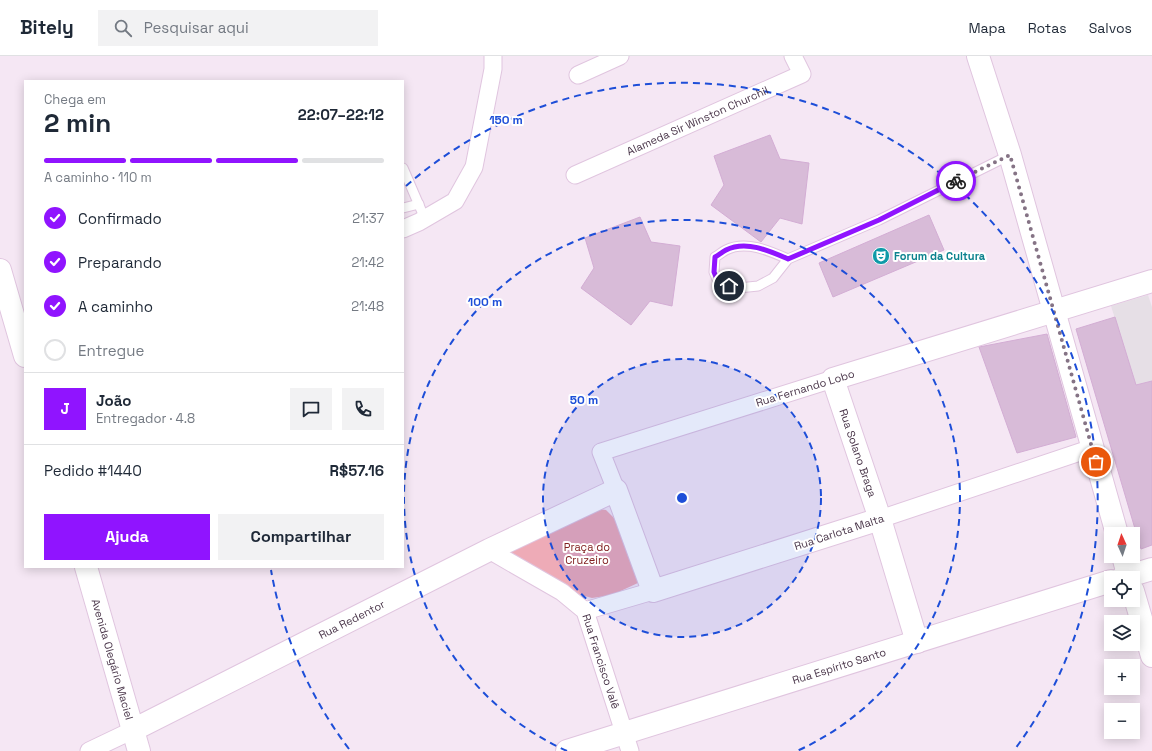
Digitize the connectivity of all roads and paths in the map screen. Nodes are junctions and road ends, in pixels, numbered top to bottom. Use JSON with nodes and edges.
{"nodes":[{"id":1,"x":493,"y":56,"type":"edge"},
{"id":2,"x":620,"y":56,"type":"edge"},
{"id":3,"x":793,"y":56,"type":"edge"},
{"id":4,"x":978,"y":56,"type":"edge"},
{"id":5,"x":578,"y":74,"type":"dead end"},
{"id":6,"x":1010,"y":155,"type":"junction"},
{"id":7,"x":404,"y":170,"type":"edge"},
{"id":8,"x":575,"y":175,"type":"dead end"},
{"id":9,"x":404,"y":208,"type":"edge"},
{"id":10,"x":422,"y":211,"type":"junction"},
{"id":11,"x":404,"y":228,"type":"edge"},
{"id":12,"x":788,"y":259,"type":"junction"},
{"id":13,"x":0,"y":270,"type":"edge"},
{"id":14,"x":1152,"y":281,"type":"edge"},
{"id":15,"x":1054,"y":311,"type":"junction"},
{"id":16,"x":24,"y":353,"type":"edge"},
{"id":17,"x":833,"y":379,"type":"junction"},
{"id":18,"x":1092,"y":448,"type":"junction"},
{"id":19,"x":616,"y":490,"type":"junction"},
{"id":20,"x":880,"y":519,"type":"junction"},
{"id":21,"x":1114,"y":527,"type":"edge"},
{"id":22,"x":489,"y":550,"type":"junction"},
{"id":23,"x":86,"y":568,"type":"edge"},
{"id":24,"x":1152,"y":569,"type":"edge"},
{"id":25,"x":1140,"y":572,"type":"edge"},
{"id":26,"x":1104,"y":583,"type":"edge"},
{"id":27,"x":653,"y":591,"type":"junction"},
{"id":28,"x":1135,"y":607,"type":"edge"},
{"id":29,"x":585,"y":611,"type":"junction"},
{"id":30,"x":917,"y":642,"type":"junction"},
{"id":31,"x":1152,"y":656,"type":"edge"},
{"id":32,"x":133,"y":730,"type":"junction"},
{"id":33,"x":627,"y":742,"type":"edge"},
{"id":34,"x":89,"y":751,"type":"edge"},
{"id":35,"x":139,"y":751,"type":"edge"},
{"id":36,"x":567,"y":751,"type":"edge"}],
"edges":[{"from":1,"to":10,"type":"street"},
{"from":2,"to":5,"type":"street"},
{"from":3,"to":8,"type":"street","name":"Alameda Sir Winston Churchil"},
{"from":4,"to":6,"type":"street"},
{"from":6,"to":12,"type":"lane"},
{"from":6,"to":15,"type":"street"},
{"from":7,"to":10,"type":"lane"},
{"from":9,"to":10,"type":"lane"},
{"from":10,"to":11,"type":"street"},
{"from":12,"to":12,"type":"lane"},
{"from":13,"to":16,"type":"street"},
{"from":14,"to":15,"type":"street","name":"Rua Fernando Lobo"},
{"from":15,"to":17,"type":"street","name":"Rua Fernando Lobo"},
{"from":15,"to":18,"type":"street"},
{"from":17,"to":19,"type":"street","name":"Rua Fernando Lobo"},
{"from":17,"to":20,"type":"street","name":"Rua Solano Braga"},
{"from":18,"to":20,"type":"street","name":"Rua Carlota Malta"},
{"from":18,"to":21,"type":"street"},
{"from":19,"to":22,"type":"street","name":"Rua Redentor"},
{"from":19,"to":27,"type":"street","name":"Rua Fernando Lobo"},
{"from":20,"to":27,"type":"street","name":"Rua Carlota Malta"},
{"from":20,"to":30,"type":"street","name":"Rua Solano Braga"},
{"from":22,"to":29,"type":"street","name":"Rua Francisco Valê"},
{"from":22,"to":32,"type":"street","name":"Rua Redentor"},
{"from":23,"to":32,"type":"street","name":"Avenida Olegário Maciel"},
{"from":24,"to":25,"type":"street","name":"Rua Espírito Santo"},
{"from":26,"to":30,"type":"street","name":"Rua Espírito Santo"},
{"from":27,"to":29,"type":"street","name":"Rua Carlota Malta"},
{"from":28,"to":31,"type":"street"},
{"from":29,"to":33,"type":"street","name":"Rua Francisco Valê"},
{"from":30,"to":33,"type":"street","name":"Rua Espírito Santo"},
{"from":32,"to":34,"type":"street","name":"Rua Redentor"},
{"from":32,"to":35,"type":"street","name":"Avenida Olegário Maciel"},
{"from":33,"to":36,"type":"street","name":"Rua Espírito Santo"}]}
